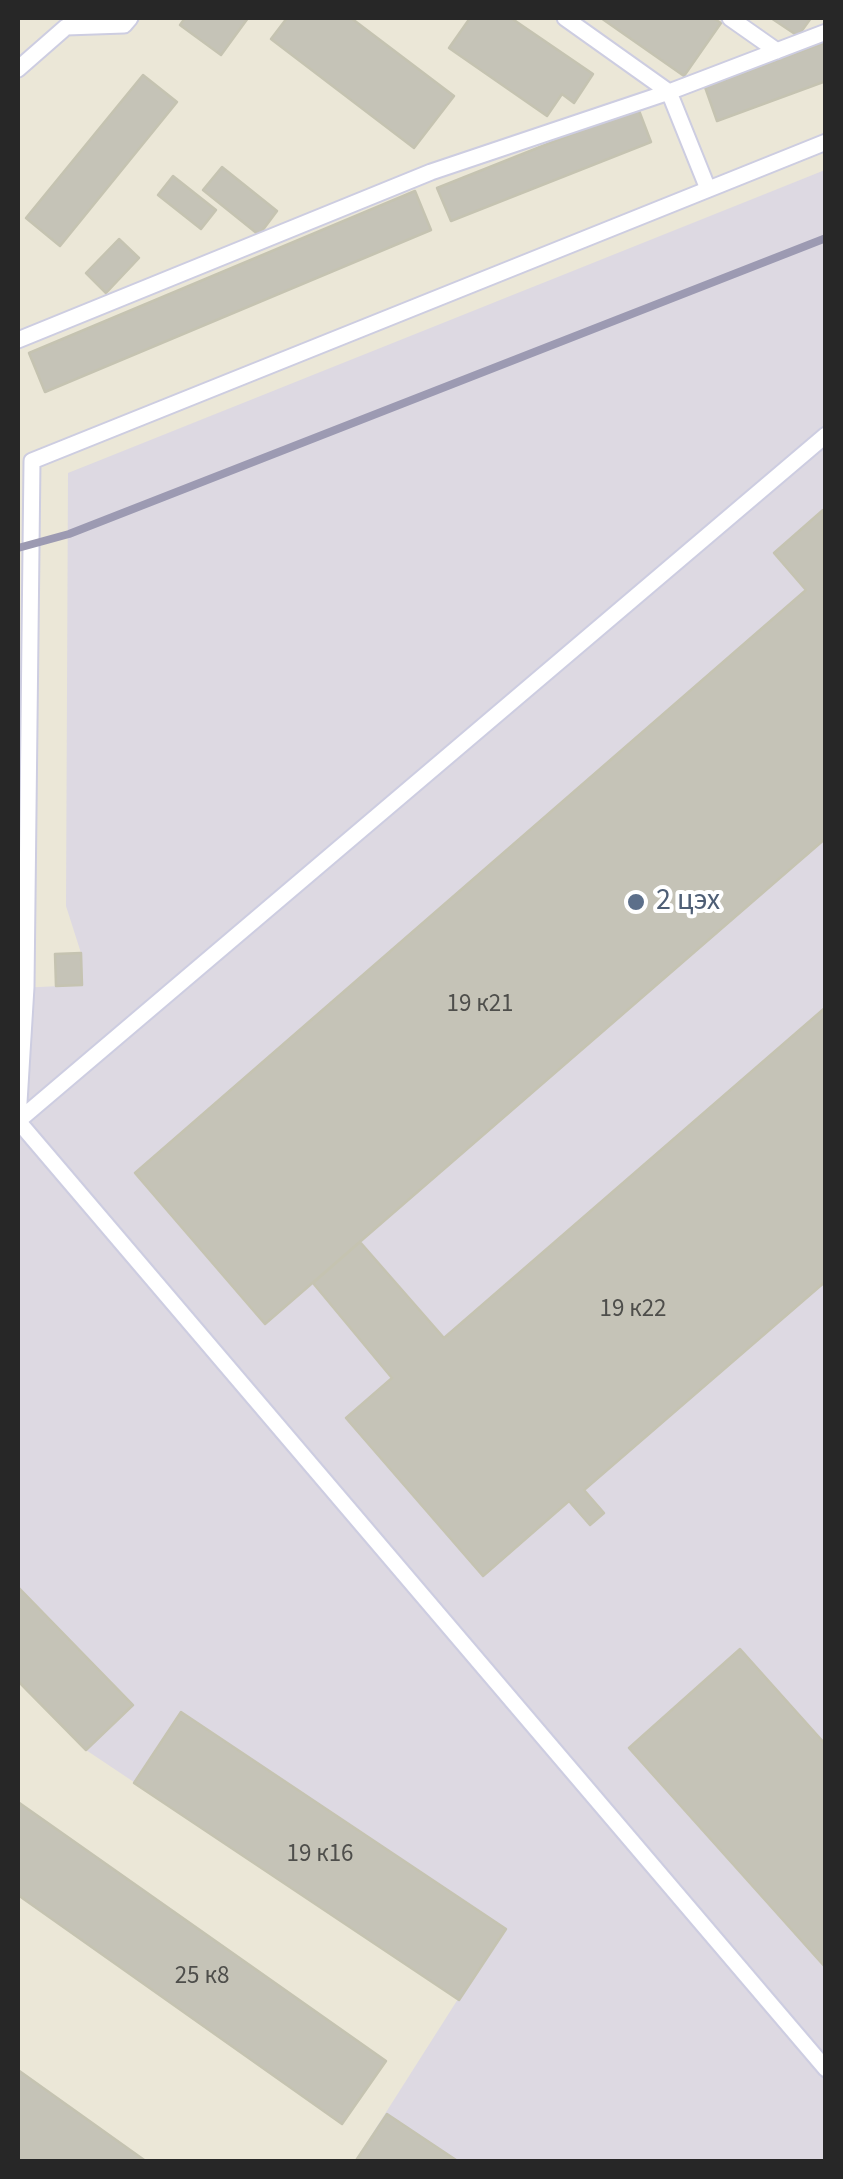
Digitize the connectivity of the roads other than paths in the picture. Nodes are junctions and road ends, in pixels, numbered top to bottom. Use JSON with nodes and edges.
{"nodes":[{"id":1,"x":130,"y":18,"type":"edge"},
{"id":2,"x":564,"y":18,"type":"edge"},
{"id":3,"x":730,"y":18,"type":"edge"},
{"id":4,"x":826,"y":32,"type":"edge"},
{"id":5,"x":777,"y":51,"type":"junction"},
{"id":6,"x":18,"y":69,"type":"edge"},
{"id":7,"x":670,"y":92,"type":"junction"},
{"id":8,"x":826,"y":142,"type":"edge"},
{"id":9,"x":708,"y":190,"type":"junction"},
{"id":10,"x":18,"y":340,"type":"edge"},
{"id":11,"x":826,"y":435,"type":"edge"},
{"id":12,"x":25,"y":457,"type":"edge"},
{"id":13,"x":18,"y":1120,"type":"edge"},
{"id":14,"x":826,"y":2069,"type":"edge"}],
"edges":[{"from":1,"to":6,"type":"lane"},
{"from":2,"to":7,"type":"lane"},
{"from":3,"to":5,"type":"lane"},
{"from":4,"to":5,"type":"lane"},
{"from":5,"to":7,"type":"lane"},
{"from":7,"to":9,"type":"lane"},
{"from":7,"to":10,"type":"lane"},
{"from":8,"to":9,"type":"lane"},
{"from":9,"to":12,"type":"lane"},
{"from":11,"to":13,"type":"lane"},
{"from":12,"to":13,"type":"lane"},
{"from":13,"to":14,"type":"lane"}]}
